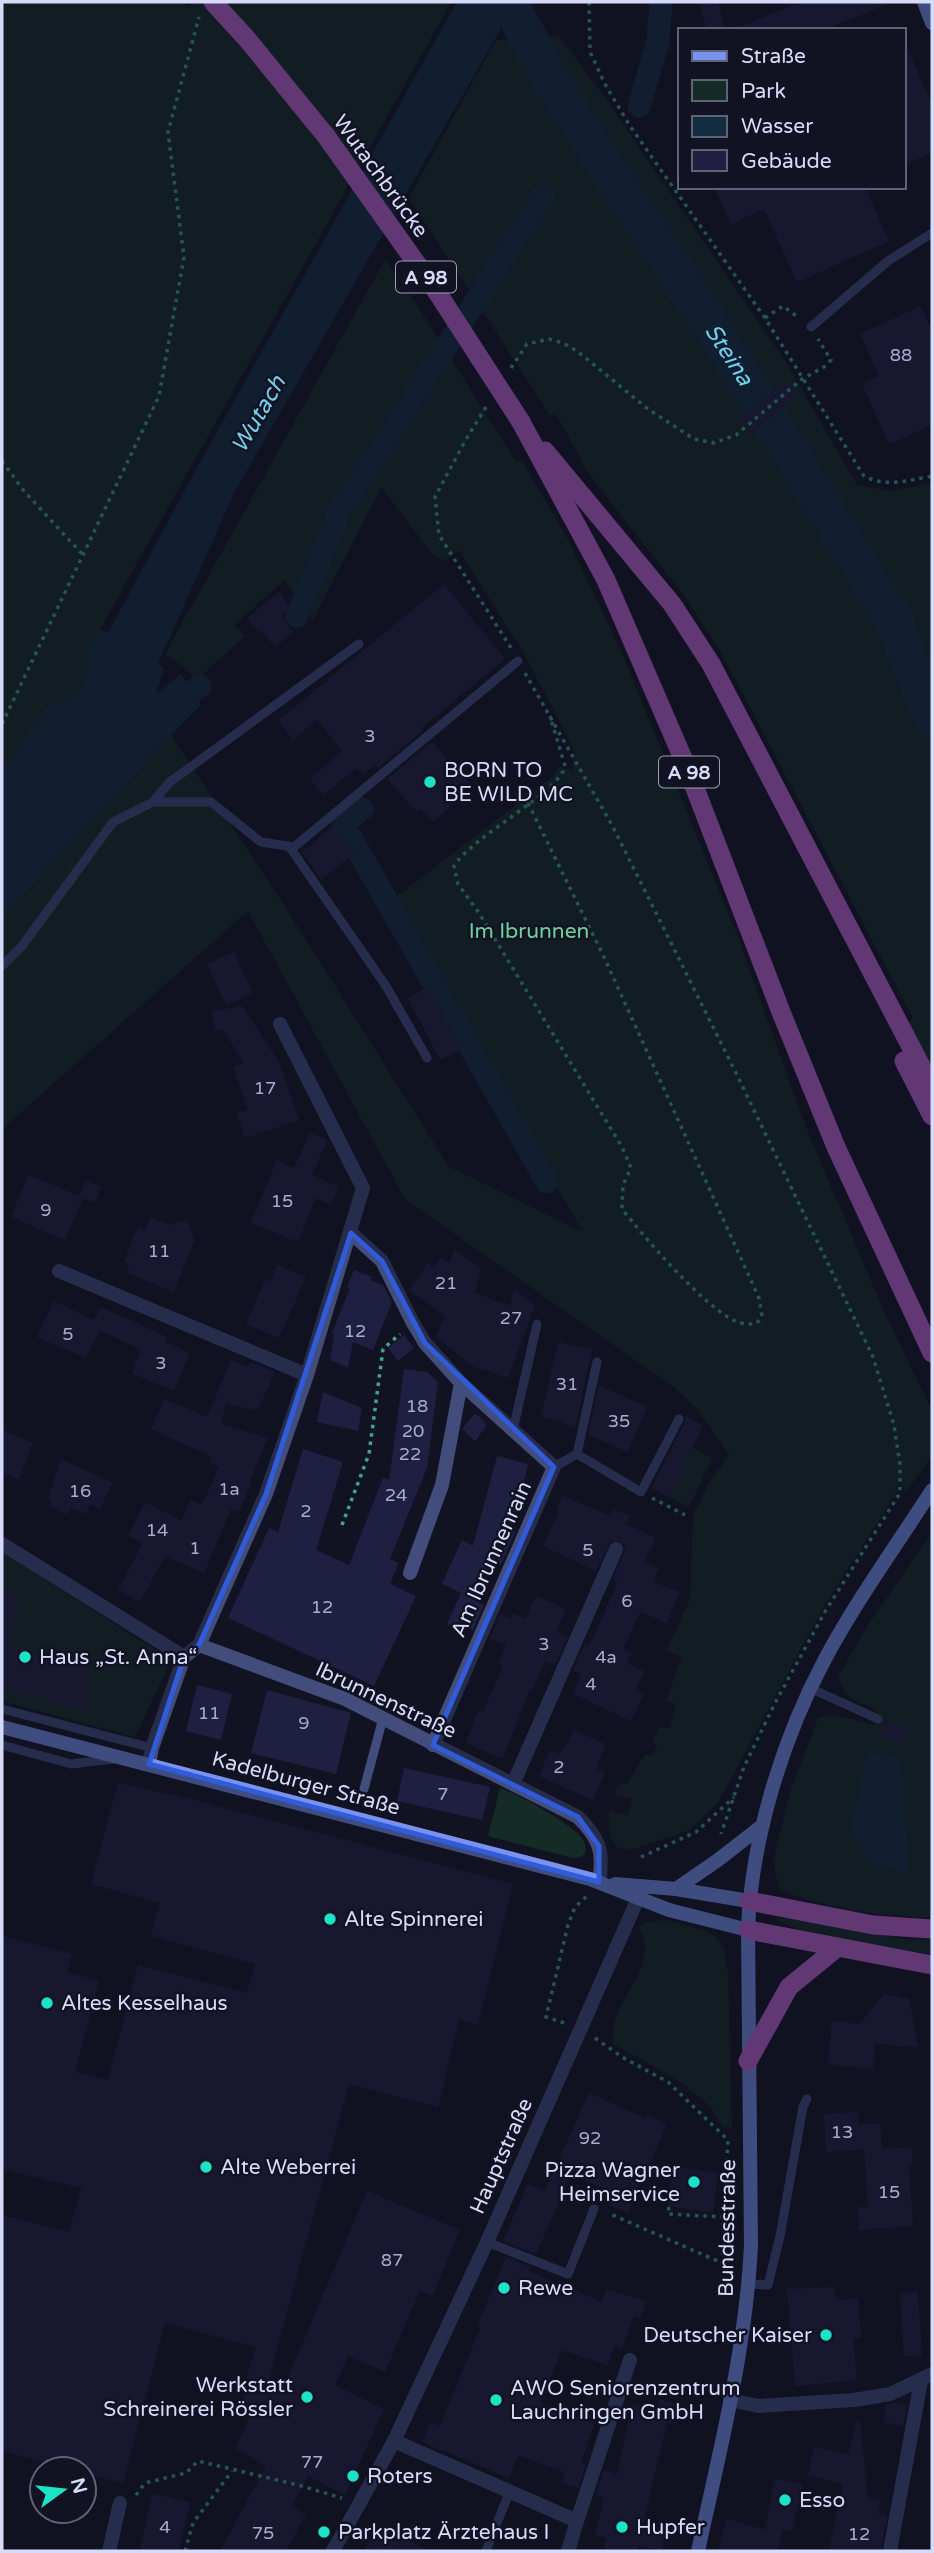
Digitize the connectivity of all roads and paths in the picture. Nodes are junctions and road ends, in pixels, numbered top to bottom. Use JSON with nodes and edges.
{"nodes":[{"id":1,"x":589,"y":2,"type":"edge"},
{"id":2,"x":925,"y":2,"type":"edge"},
{"id":3,"x":207,"y":7,"type":"edge"},
{"id":4,"x":932,"y":23,"type":"edge"},
{"id":5,"x":932,"y":233,"type":"edge"},
{"id":6,"x":765,"y":318,"type":"junction"},
{"id":7,"x":811,"y":327,"type":"junction"},
{"id":8,"x":527,"y":344,"type":"dead end"},
{"id":9,"x":802,"y":379,"type":"junction"},
{"id":10,"x":521,"y":422,"type":"junction"},
{"id":11,"x":465,"y":441,"type":"dead end"},
{"id":12,"x":2,"y":461,"type":"edge"},
{"id":13,"x":932,"y":476,"type":"edge"},
{"id":14,"x":84,"y":556,"type":"junction"},
{"id":15,"x":359,"y":644,"type":"dead end"},
{"id":16,"x":518,"y":661,"type":"junction"},
{"id":17,"x":550,"y":714,"type":"junction"},
{"id":18,"x":2,"y":724,"type":"edge"},
{"id":19,"x":744,"y":730,"type":"junction"},
{"id":20,"x":153,"y":802,"type":"junction"},
{"id":21,"x":528,"y":803,"type":"junction"},
{"id":22,"x":289,"y":846,"type":"junction"},
{"id":23,"x":2,"y":967,"type":"edge"},
{"id":24,"x":280,"y":1024,"type":"dead end"},
{"id":25,"x":427,"y":1058,"type":"dead end"},
{"id":26,"x":932,"y":1087,"type":"edge"},
{"id":27,"x":932,"y":1116,"type":"edge"},
{"id":28,"x":351,"y":1233,"type":"junction"},
{"id":29,"x":59,"y":1271,"type":"dead end"},
{"id":30,"x":412,"y":1323,"type":"junction"},
{"id":31,"x":537,"y":1324,"type":"dead end"},
{"id":32,"x":932,"y":1353,"type":"edge"},
{"id":33,"x":597,"y":1362,"type":"dead end"},
{"id":34,"x":307,"y":1375,"type":"junction"},
{"id":35,"x":461,"y":1383,"type":"junction"},
{"id":36,"x":679,"y":1419,"type":"dead end"},
{"id":37,"x":513,"y":1430,"type":"junction"},
{"id":38,"x":577,"y":1454,"type":"junction"},
{"id":39,"x":554,"y":1467,"type":"junction"},
{"id":40,"x":932,"y":1490,"type":"edge"},
{"id":41,"x":641,"y":1492,"type":"junction"},
{"id":42,"x":685,"y":1515,"type":"dead end"},
{"id":43,"x":342,"y":1525,"type":"dead end"},
{"id":44,"x":2,"y":1545,"type":"edge"},
{"id":45,"x":616,"y":1549,"type":"dead end"},
{"id":46,"x":410,"y":1573,"type":"dead end"},
{"id":47,"x":199,"y":1645,"type":"junction"},
{"id":48,"x":184,"y":1657,"type":"junction"},
{"id":49,"x":812,"y":1689,"type":"junction"},
{"id":50,"x":2,"y":1709,"type":"edge"},
{"id":51,"x":383,"y":1718,"type":"junction"},
{"id":52,"x":878,"y":1719,"type":"dead end"},
{"id":53,"x":2,"y":1727,"type":"edge"},
{"id":54,"x":2,"y":1745,"type":"edge"},
{"id":55,"x":433,"y":1745,"type":"junction"},
{"id":56,"x":152,"y":1748,"type":"junction"},
{"id":57,"x":122,"y":1757,"type":"junction"},
{"id":58,"x":149,"y":1764,"type":"junction"},
{"id":59,"x":513,"y":1784,"type":"junction"},
{"id":60,"x":364,"y":1789,"type":"dead end"},
{"id":61,"x":735,"y":1796,"type":"junction"},
{"id":62,"x":763,"y":1825,"type":"junction"},
{"id":63,"x":718,"y":1838,"type":"dead end"},
{"id":64,"x":641,"y":1857,"type":"dead end"},
{"id":65,"x":599,"y":1882,"type":"junction"},
{"id":66,"x":676,"y":1889,"type":"junction"},
{"id":67,"x":641,"y":1892,"type":"junction"},
{"id":68,"x":587,"y":1896,"type":"dead end"},
{"id":69,"x":749,"y":1900,"type":"junction"},
{"id":70,"x":932,"y":1929,"type":"edge"},
{"id":71,"x":748,"y":1930,"type":"junction"},
{"id":72,"x":838,"y":1947,"type":"junction"},
{"id":73,"x":932,"y":1965,"type":"edge"},
{"id":74,"x":581,"y":2029,"type":"junction"},
{"id":75,"x":748,"y":2061,"type":"junction"},
{"id":76,"x":807,"y":2099,"type":"dead end"},
{"id":77,"x":669,"y":2207,"type":"dead end"},
{"id":78,"x":594,"y":2209,"type":"joint"},
{"id":79,"x":724,"y":2217,"type":"junction"},
{"id":80,"x":486,"y":2242,"type":"junction"},
{"id":81,"x":749,"y":2284,"type":"junction"},
{"id":82,"x":631,"y":2361,"type":"dead end"},
{"id":83,"x":927,"y":2378,"type":"edge"},
{"id":84,"x":730,"y":2400,"type":"junction"},
{"id":85,"x":394,"y":2441,"type":"junction"},
{"id":86,"x":232,"y":2471,"type":"junction"},
{"id":87,"x":509,"y":2493,"type":"junction"},
{"id":88,"x":120,"y":2503,"type":"joint"},
{"id":89,"x":360,"y":2504,"type":"junction"},
{"id":90,"x":577,"y":2522,"type":"junction"},
{"id":91,"x":109,"y":2551,"type":"edge"},
{"id":92,"x":185,"y":2551,"type":"edge"},
{"id":93,"x":333,"y":2551,"type":"edge"},
{"id":94,"x":486,"y":2551,"type":"edge"},
{"id":95,"x":568,"y":2551,"type":"edge"},
{"id":96,"x":698,"y":2551,"type":"edge"},
{"id":97,"x":890,"y":2551,"type":"edge"}],
"edges":[{"from":1,"to":6,"type":"path"},
{"from":2,"to":4,"type":"main road"},
{"from":3,"to":10,"type":"highway","name":"Wutachbrücke","number":"A 98","bridge":true},
{"from":3,"to":14,"type":"path"},
{"from":5,"to":7,"type":"lane"},
{"from":6,"to":7,"type":"path"},
{"from":6,"to":9,"type":"path"},
{"from":7,"to":9,"type":"path"},
{"from":8,"to":9,"type":"path"},
{"from":9,"to":13,"type":"path"},
{"from":10,"to":19,"type":"highway"},
{"from":10,"to":32,"type":"highway","number":"A 98"},
{"from":11,"to":16,"type":"path"},
{"from":12,"to":14,"type":"path"},
{"from":14,"to":18,"type":"path"},
{"from":15,"to":20,"type":"lane"},
{"from":16,"to":17,"type":"path"},
{"from":16,"to":22,"type":"lane"},
{"from":17,"to":21,"type":"path"},
{"from":17,"to":61,"type":"path"},
{"from":19,"to":26,"type":"highway"},
{"from":19,"to":27,"type":"highway"},
{"from":20,"to":22,"type":"lane"},
{"from":20,"to":23,"type":"lane"},
{"from":21,"to":21,"type":"path"},
{"from":22,"to":25,"type":"lane"},
{"from":24,"to":28,"type":"street"},
{"from":28,"to":30,"type":"street","name":"Am Ibrunnenrain"},
{"from":28,"to":34,"type":"street"},
{"from":29,"to":34,"type":"street"},
{"from":30,"to":35,"type":"street","name":"Am Ibrunnenrain"},
{"from":30,"to":43,"type":"path"},
{"from":31,"to":37,"type":"lane"},
{"from":33,"to":38,"type":"lane"},
{"from":34,"to":47,"type":"street"},
{"from":35,"to":37,"type":"street","name":"Am Ibrunnenrain"},
{"from":35,"to":46,"type":"street"},
{"from":36,"to":41,"type":"lane"},
{"from":37,"to":39,"type":"street","name":"Am Ibrunnenrain"},
{"from":38,"to":39,"type":"lane"},
{"from":38,"to":41,"type":"lane"},
{"from":39,"to":55,"type":"street","name":"Am Ibrunnenrain"},
{"from":40,"to":49,"type":"main road","name":"Bundesstraße"},
{"from":41,"to":42,"type":"path"},
{"from":44,"to":48,"type":"street"},
{"from":45,"to":59,"type":"street"},
{"from":47,"to":48,"type":"street"},
{"from":47,"to":51,"type":"street","name":"Ibrunnenstraße"},
{"from":48,"to":56,"type":"street"},
{"from":49,"to":52,"type":"lane"},
{"from":49,"to":62,"type":"main road","name":"Bundesstraße"},
{"from":50,"to":56,"type":"lane"},
{"from":51,"to":55,"type":"street","name":"Ibrunnenstraße"},
{"from":51,"to":60,"type":"lane"},
{"from":53,"to":57,"type":"main road","name":"Kadelburger Straße"},
{"from":54,"to":57,"type":"lane"},
{"from":55,"to":59,"type":"street","name":"Ibrunnenstraße"},
{"from":56,"to":58,"type":"street"},
{"from":57,"to":58,"type":"main road","name":"Kadelburger Straße"},
{"from":58,"to":65,"type":"main road","name":"Kadelburger Straße"},
{"from":59,"to":65,"type":"street","name":"Ibrunnenstraße"},
{"from":61,"to":63,"type":"path"},
{"from":61,"to":64,"type":"path"},
{"from":62,"to":66,"type":"main road"},
{"from":62,"to":69,"type":"main road","name":"Bundesstraße"},
{"from":65,"to":67,"type":"main road","name":"Kadelburger Straße"},
{"from":66,"to":67,"type":"main road","name":"Kadelburger Straße"},
{"from":66,"to":69,"type":"main road","name":"Kadelburger Straße"},
{"from":67,"to":71,"type":"main road","name":"Kadelburger Straße"},
{"from":67,"to":74,"type":"street","name":"Hauptstraße"},
{"from":68,"to":74,"type":"path"},
{"from":69,"to":70,"type":"highway"},
{"from":69,"to":71,"type":"main road","name":"Bundesstraße"},
{"from":71,"to":72,"type":"highway"},
{"from":71,"to":75,"type":"main road","name":"Bundesstraße"},
{"from":72,"to":73,"type":"highway"},
{"from":72,"to":75,"type":"highway"},
{"from":74,"to":79,"type":"path"},
{"from":74,"to":80,"type":"street","name":"Hauptstraße"},
{"from":75,"to":81,"type":"main road","name":"Bundesstraße"},
{"from":76,"to":81,"type":"lane"},
{"from":77,"to":79,"type":"path"},
{"from":78,"to":79,"type":"path"},
{"from":78,"to":80,"type":"lane"},
{"from":80,"to":85,"type":"street","name":"Hauptstraße"},
{"from":81,"to":84,"type":"main road","name":"Bundesstraße"},
{"from":82,"to":90,"type":"street"},
{"from":83,"to":84,"type":"street"},
{"from":83,"to":97,"type":"street"},
{"from":84,"to":96,"type":"main road","name":"Bundesstraße"},
{"from":85,"to":87,"type":"street"},
{"from":85,"to":89,"type":"street","name":"Hauptstraße"},
{"from":86,"to":88,"type":"path"},
{"from":86,"to":89,"type":"path"},
{"from":86,"to":92,"type":"path"},
{"from":87,"to":90,"type":"street"},
{"from":87,"to":94,"type":"lane"},
{"from":88,"to":91,"type":"street"},
{"from":89,"to":93,"type":"street","name":"Hauptstraße"},
{"from":90,"to":95,"type":"street"}]}
